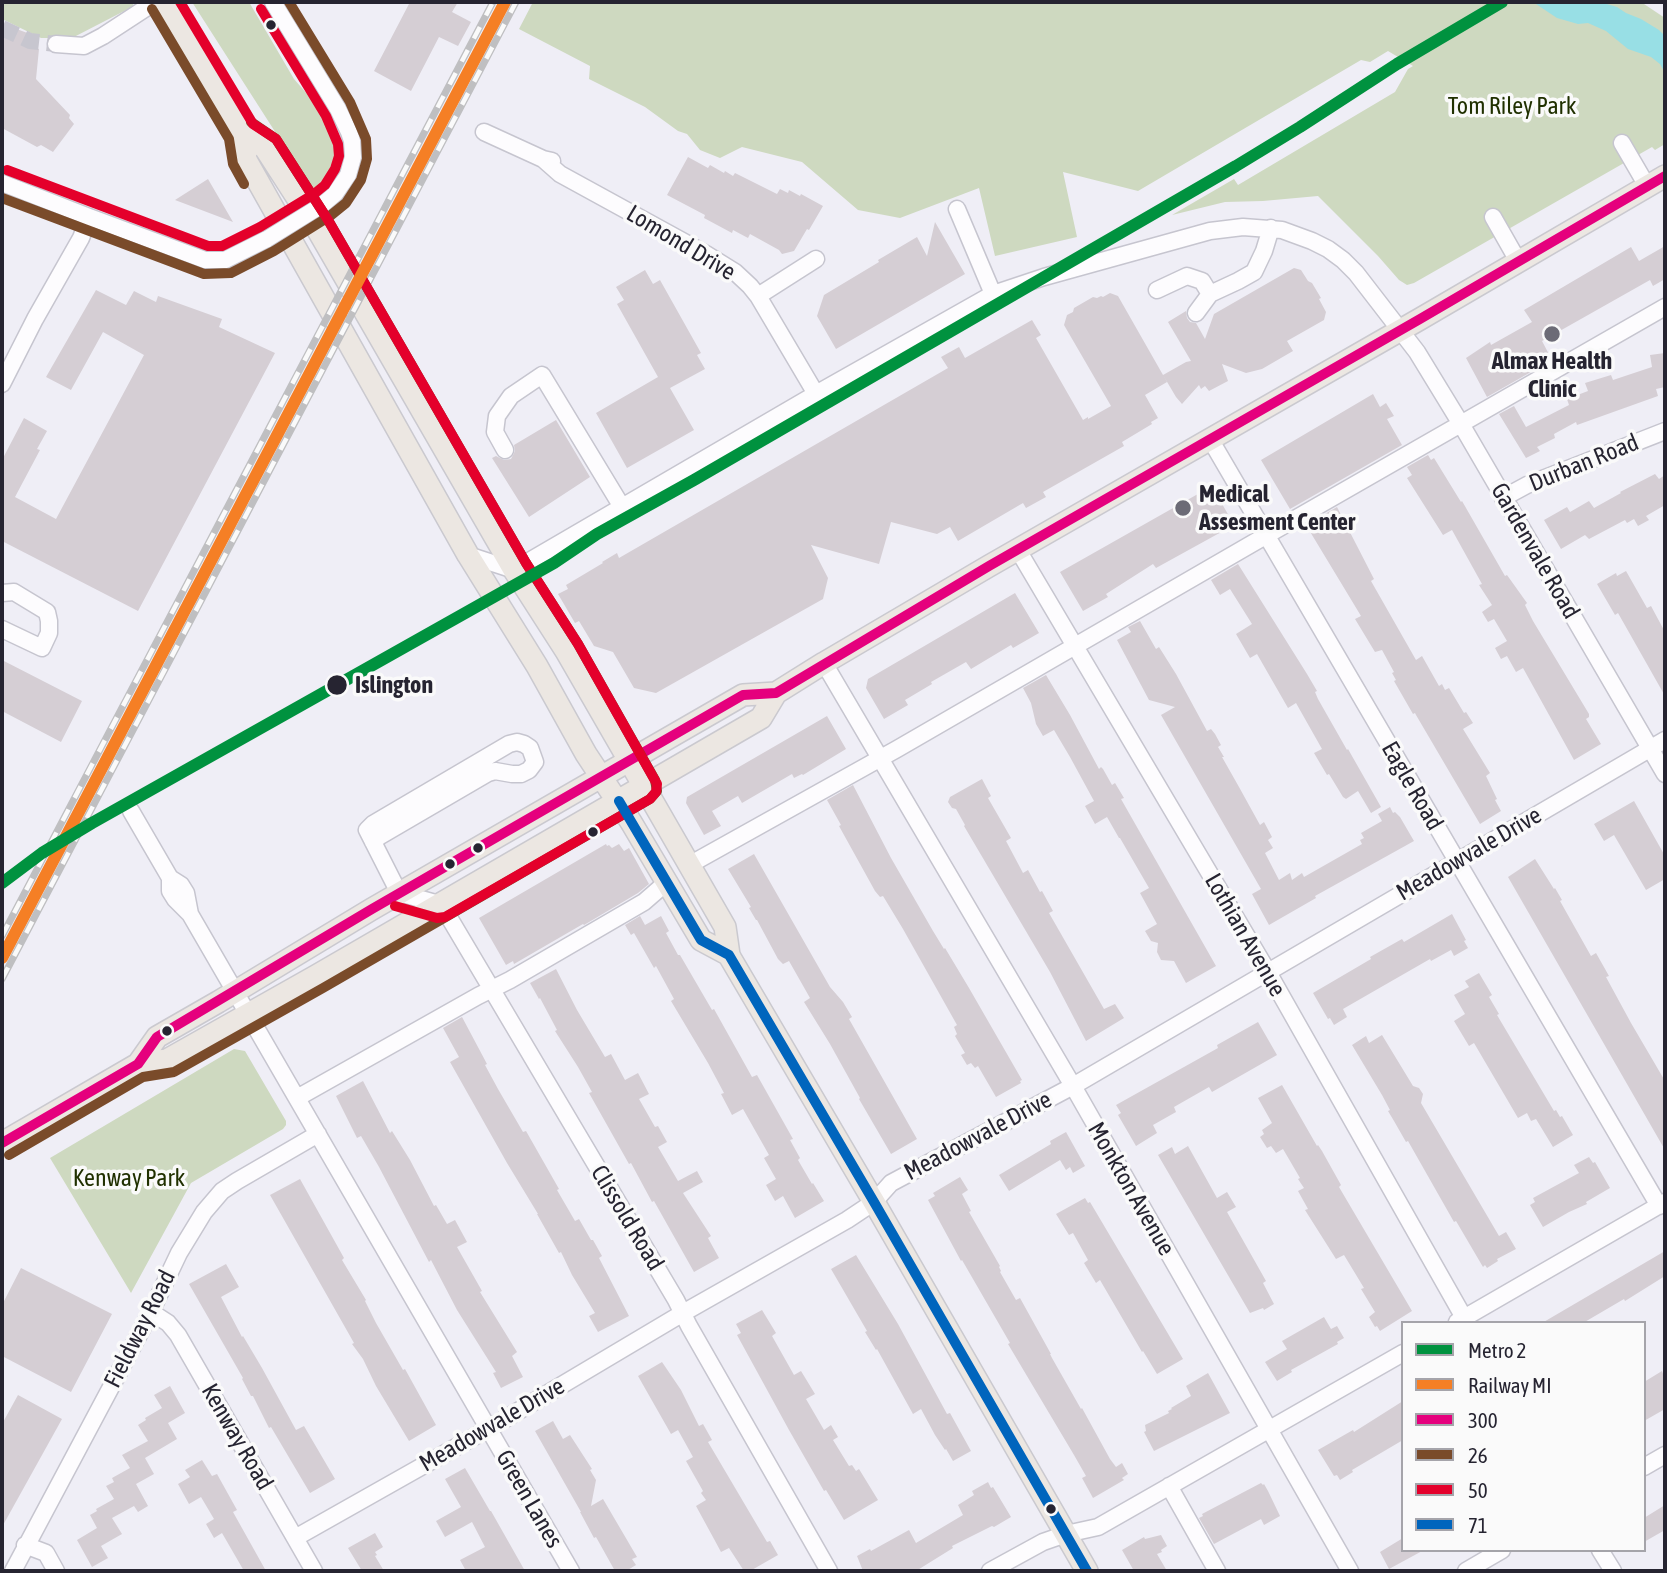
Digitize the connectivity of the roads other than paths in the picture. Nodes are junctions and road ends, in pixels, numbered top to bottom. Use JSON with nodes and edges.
{"nodes":[{"id":1,"x":155,"y":2,"type":"edge"},
{"id":2,"x":164,"y":2,"type":"edge"},
{"id":3,"x":278,"y":4,"type":"edge"},
{"id":4,"x":56,"y":44,"type":"tunnel mouth"},
{"id":5,"x":484,"y":132,"type":"dead end"},
{"id":6,"x":243,"y":134,"type":"junction"},
{"id":7,"x":1622,"y":143,"type":"dead end"},
{"id":8,"x":1656,"y":181,"type":"edge"},
{"id":9,"x":2,"y":183,"type":"edge"},
{"id":10,"x":957,"y":209,"type":"dead end"},
{"id":11,"x":89,"y":217,"type":"junction"},
{"id":12,"x":1493,"y":217,"type":"dead end"},
{"id":13,"x":1271,"y":228,"type":"junction"},
{"id":14,"x":816,"y":259,"type":"dead end"},
{"id":15,"x":1518,"y":261,"type":"junction"},
{"id":16,"x":1157,"y":290,"type":"dead end"},
{"id":17,"x":993,"y":294,"type":"junction"},
{"id":18,"x":1210,"y":294,"type":"junction"},
{"id":19,"x":758,"y":296,"type":"junction"},
{"id":20,"x":1665,"y":307,"type":"edge"},
{"id":21,"x":1196,"y":313,"type":"dead end"},
{"id":22,"x":1401,"y":330,"type":"junction"},
{"id":23,"x":2,"y":384,"type":"edge"},
{"id":24,"x":816,"y":394,"type":"junction"},
{"id":25,"x":1461,"y":424,"type":"junction"},
{"id":26,"x":1665,"y":431,"type":"edge"},
{"id":27,"x":1210,"y":439,"type":"junction"},
{"id":28,"x":505,"y":450,"type":"dead end"},
{"id":29,"x":1503,"y":498,"type":"junction"},
{"id":30,"x":622,"y":507,"type":"junction"},
{"id":31,"x":1266,"y":535,"type":"junction"},
{"id":32,"x":1018,"y":550,"type":"junction"},
{"id":33,"x":468,"y":555,"type":"junction"},
{"id":34,"x":514,"y":570,"type":"junction"},
{"id":35,"x":2,"y":593,"type":"edge"},
{"id":36,"x":2,"y":629,"type":"edge"},
{"id":37,"x":1074,"y":646,"type":"junction"},
{"id":38,"x":566,"y":651,"type":"junction"},
{"id":39,"x":824,"y":663,"type":"junction"},
{"id":40,"x":537,"y":666,"type":"junction"},
{"id":41,"x":776,"y":694,"type":"junction"},
{"id":42,"x":1665,"y":740,"type":"edge"},
{"id":43,"x":1651,"y":748,"type":"junction"},
{"id":44,"x":879,"y":759,"type":"junction"},
{"id":45,"x":629,"y":761,"type":"junction"},
{"id":46,"x":1665,"y":774,"type":"edge"},
{"id":47,"x":602,"y":777,"type":"junction"},
{"id":48,"x":643,"y":787,"type":"junction"},
{"id":49,"x":619,"y":801,"type":"junction"},
{"id":50,"x":131,"y":811,"type":"dead end"},
{"id":51,"x":370,"y":836,"type":"junction"},
{"id":52,"x":1457,"y":861,"type":"junction"},
{"id":53,"x":689,"y":865,"type":"junction"},
{"id":54,"x":667,"y":882,"type":"junction"},
{"id":55,"x":399,"y":893,"type":"junction"},
{"id":56,"x":439,"y":904,"type":"junction"},
{"id":57,"x":729,"y":955,"type":"junction"},
{"id":58,"x":1268,"y":972,"type":"junction"},
{"id":59,"x":491,"y":990,"type":"junction"},
{"id":60,"x":234,"y":992,"type":"junction"},
{"id":61,"x":247,"y":1015,"type":"junction"},
{"id":62,"x":138,"y":1064,"type":"junction"},
{"id":63,"x":1073,"y":1086,"type":"junction"},
{"id":64,"x":297,"y":1098,"type":"junction"},
{"id":65,"x":318,"y":1134,"type":"junction"},
{"id":66,"x":2,"y":1143,"type":"edge"},
{"id":67,"x":874,"y":1202,"type":"junction"},
{"id":68,"x":1662,"y":1204,"type":"edge"},
{"id":69,"x":151,"y":1312,"type":"junction"},
{"id":70,"x":683,"y":1313,"type":"junction"},
{"id":71,"x":1462,"y":1321,"type":"edge"},
{"id":72,"x":1401,"y":1354,"type":"edge"},
{"id":73,"x":488,"y":1429,"type":"junction"},
{"id":74,"x":1269,"y":1429,"type":"junction"},
{"id":75,"x":1665,"y":1455,"type":"edge"},
{"id":76,"x":1646,"y":1466,"type":"edge"},
{"id":77,"x":1168,"y":1486,"type":"junction"},
{"id":78,"x":1066,"y":1534,"type":"junction"},
{"id":79,"x":295,"y":1538,"type":"junction"},
{"id":80,"x":25,"y":1545,"type":"junction"},
{"id":81,"x":1499,"y":1552,"type":"edge"},
{"id":82,"x":1601,"y":1552,"type":"edge"},
{"id":83,"x":12,"y":1571,"type":"edge"},
{"id":84,"x":56,"y":1571,"type":"edge"},
{"id":85,"x":314,"y":1571,"type":"edge"},
{"id":86,"x":571,"y":1571,"type":"edge"},
{"id":87,"x":829,"y":1571,"type":"edge"},
{"id":88,"x":990,"y":1571,"type":"edge"},
{"id":89,"x":1087,"y":1571,"type":"edge"},
{"id":90,"x":1217,"y":1571,"type":"edge"},
{"id":91,"x":1350,"y":1571,"type":"edge"},
{"id":92,"x":1466,"y":1571,"type":"edge"},
{"id":93,"x":1613,"y":1571,"type":"edge"}],
"edges":[{"from":1,"to":4,"type":"street"},
{"from":2,"to":6,"type":"main road"},
{"from":3,"to":11,"type":"street","bridge":true},
{"from":5,"to":19,"type":"street","name":"Lomond Drive"},
{"from":6,"to":33,"type":"main road"},
{"from":6,"to":34,"type":"main road"},
{"from":7,"to":8,"type":"street"},
{"from":8,"to":15,"type":"main road"},
{"from":9,"to":11,"type":"street"},
{"from":10,"to":17,"type":"street"},
{"from":11,"to":23,"type":"street"},
{"from":12,"to":15,"type":"street"},
{"from":13,"to":17,"type":"street","name":"Gardenvale Road"},
{"from":13,"to":18,"type":"street"},
{"from":13,"to":22,"type":"street","name":"Gardenvale Road"},
{"from":14,"to":19,"type":"street"},
{"from":15,"to":22,"type":"main road"},
{"from":16,"to":18,"type":"street"},
{"from":17,"to":24,"type":"street","name":"Gardenvale Road"},
{"from":18,"to":21,"type":"street"},
{"from":19,"to":24,"type":"street","name":"Lomond Drive"},
{"from":20,"to":25,"type":"street"},
{"from":22,"to":25,"type":"street","name":"Gardenvale Road"},
{"from":22,"to":27,"type":"main road"},
{"from":24,"to":30,"type":"street","name":"Gardenvale Road"},
{"from":25,"to":29,"type":"street","name":"Gardenvale Road"},
{"from":25,"to":31,"type":"street"},
{"from":26,"to":29,"type":"street","name":"Durban Road"},
{"from":27,"to":31,"type":"street","name":"Eagle Road"},
{"from":27,"to":32,"type":"main road"},
{"from":28,"to":30,"type":"street"},
{"from":29,"to":43,"type":"street","name":"Gardenvale Road"},
{"from":30,"to":34,"type":"street","name":"Gardenvale Road"},
{"from":31,"to":37,"type":"street"},
{"from":31,"to":52,"type":"street","name":"Eagle Road"},
{"from":32,"to":37,"type":"street","name":"Lothian Avenue"},
{"from":32,"to":39,"type":"main road"},
{"from":33,"to":34,"type":"street"},
{"from":33,"to":40,"type":"main road"},
{"from":34,"to":38,"type":"main road"},
{"from":35,"to":36,"type":"street"},
{"from":37,"to":44,"type":"street"},
{"from":37,"to":58,"type":"street","name":"Lothian Avenue"},
{"from":38,"to":40,"type":"main road"},
{"from":38,"to":45,"type":"main road"},
{"from":39,"to":41,"type":"main road"},
{"from":39,"to":44,"type":"street","name":"Monkton Avenue"},
{"from":40,"to":47,"type":"main road"},
{"from":41,"to":45,"type":"main road"},
{"from":41,"to":48,"type":"main road"},
{"from":42,"to":43,"type":"street","name":"Meadowvale Drive"},
{"from":43,"to":46,"type":"street","name":"Gardenvale Road"},
{"from":43,"to":52,"type":"street","name":"Meadowvale Drive"},
{"from":44,"to":53,"type":"street"},
{"from":44,"to":63,"type":"street","name":"Monkton Avenue"},
{"from":45,"to":47,"type":"main road"},
{"from":45,"to":48,"type":"main road"},
{"from":47,"to":49,"type":"main road"},
{"from":47,"to":55,"type":"main road"},
{"from":48,"to":49,"type":"main road"},
{"from":48,"to":53,"type":"main road"},
{"from":49,"to":54,"type":"main road"},
{"from":49,"to":56,"type":"main road"},
{"from":50,"to":60,"type":"street","name":"Green Lanes"},
{"from":51,"to":51,"type":"street"},
{"from":51,"to":55,"type":"street"},
{"from":52,"to":58,"type":"street","name":"Meadowvale Drive"},
{"from":52,"to":68,"type":"street","name":"Eagle Road"},
{"from":53,"to":57,"type":"main road"},
{"from":54,"to":57,"type":"main road"},
{"from":54,"to":59,"type":"street"},
{"from":55,"to":56,"type":"street"},
{"from":55,"to":60,"type":"main road"},
{"from":56,"to":59,"type":"street","name":"Clissold Road"},
{"from":56,"to":61,"type":"main road"},
{"from":57,"to":67,"type":"main road"},
{"from":58,"to":63,"type":"street","name":"Meadowvale Drive"},
{"from":58,"to":71,"type":"street","name":"Lothian Avenue"},
{"from":59,"to":64,"type":"street"},
{"from":59,"to":70,"type":"street","name":"Clissold Road"},
{"from":60,"to":61,"type":"street","name":"Green Lanes"},
{"from":60,"to":62,"type":"main road"},
{"from":61,"to":62,"type":"main road"},
{"from":61,"to":64,"type":"street","name":"Green Lanes"},
{"from":62,"to":66,"type":"main road"},
{"from":63,"to":67,"type":"street","name":"Meadowvale Drive"},
{"from":63,"to":74,"type":"street","name":"Monkton Avenue"},
{"from":64,"to":65,"type":"street","name":"Green Lanes"},
{"from":65,"to":69,"type":"street","name":"Fieldway Road"},
{"from":65,"to":73,"type":"street","name":"Green Lanes"},
{"from":67,"to":70,"type":"street","name":"Meadowvale Drive"},
{"from":67,"to":78,"type":"main road"},
{"from":68,"to":71,"type":"street"},
{"from":69,"to":79,"type":"street","name":"Kenway Road"},
{"from":69,"to":80,"type":"street","name":"Fieldway Road"},
{"from":70,"to":73,"type":"street","name":"Meadowvale Drive"},
{"from":70,"to":87,"type":"street","name":"Clissold Road"},
{"from":72,"to":74,"type":"street"},
{"from":73,"to":79,"type":"street","name":"Meadowvale Drive"},
{"from":73,"to":86,"type":"street","name":"Green Lanes"},
{"from":74,"to":77,"type":"street"},
{"from":74,"to":91,"type":"street","name":"Monkton Avenue"},
{"from":75,"to":76,"type":"street"},
{"from":77,"to":78,"type":"street"},
{"from":77,"to":90,"type":"street"},
{"from":78,"to":88,"type":"street"},
{"from":78,"to":89,"type":"main road"},
{"from":79,"to":85,"type":"street","name":"Kenway Road"},
{"from":80,"to":83,"type":"street","name":"Fieldway Road"},
{"from":80,"to":84,"type":"street"},
{"from":81,"to":92,"type":"street"},
{"from":82,"to":93,"type":"street"}]}
